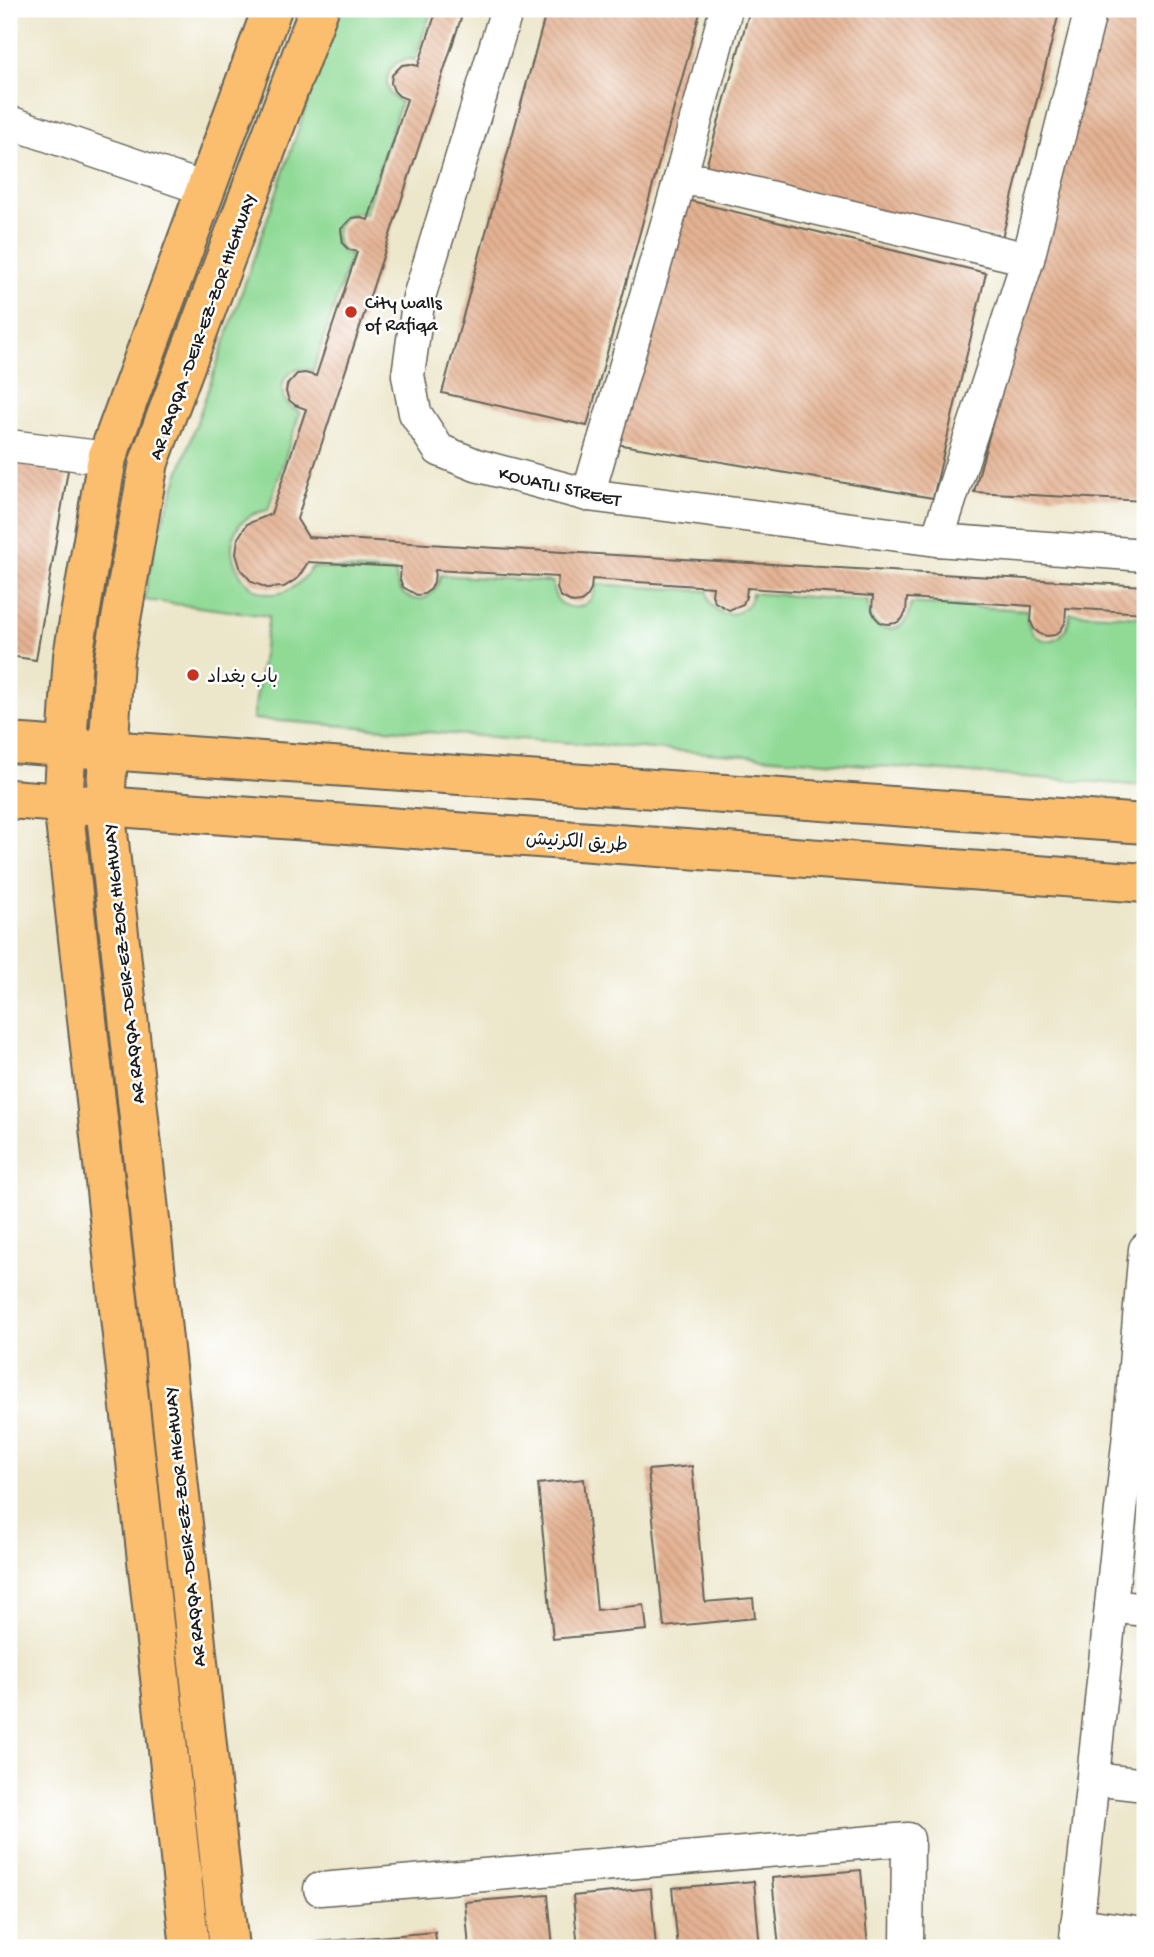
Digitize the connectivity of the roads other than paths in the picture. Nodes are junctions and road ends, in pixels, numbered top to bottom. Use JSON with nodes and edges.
{"nodes":[{"id":1,"x":269,"y":9,"type":"edge"},
{"id":2,"x":320,"y":9,"type":"edge"},
{"id":3,"x":508,"y":9,"type":"edge"},
{"id":4,"x":726,"y":9,"type":"edge"},
{"id":5,"x":1091,"y":9,"type":"edge"},
{"id":6,"x":9,"y":122,"type":"edge"},
{"id":7,"x":680,"y":179,"type":"junction"},
{"id":8,"x":205,"y":189,"type":"junction"},
{"id":9,"x":1028,"y":259,"type":"junction"},
{"id":10,"x":9,"y":446,"type":"edge"},
{"id":11,"x":107,"y":458,"type":"junction"},
{"id":12,"x":588,"y":495,"type":"junction"},
{"id":13,"x":937,"y":540,"type":"junction"},
{"id":14,"x":1145,"y":555,"type":"edge"},
{"id":15,"x":9,"y":743,"type":"edge"},
{"id":16,"x":68,"y":747,"type":"junction"},
{"id":17,"x":109,"y":750,"type":"junction"},
{"id":18,"x":9,"y":799,"type":"edge"},
{"id":19,"x":63,"y":803,"type":"junction"},
{"id":20,"x":105,"y":805,"type":"junction"},
{"id":21,"x":1145,"y":824,"type":"edge"},
{"id":22,"x":1145,"y":883,"type":"edge"},
{"id":23,"x":1145,"y":1249,"type":"edge"},
{"id":24,"x":1137,"y":1434,"type":"edge"},
{"id":25,"x":1111,"y":1606,"type":"junction"},
{"id":26,"x":1145,"y":1610,"type":"edge"},
{"id":27,"x":1093,"y":1779,"type":"junction"},
{"id":28,"x":1145,"y":1785,"type":"edge"},
{"id":29,"x":320,"y":1889,"type":"dead end"},
{"id":30,"x":1145,"y":1933,"type":"edge"},
{"id":31,"x":1076,"y":1936,"type":"edge"},
{"id":32,"x":190,"y":1948,"type":"edge"},
{"id":33,"x":229,"y":1948,"type":"edge"},
{"id":34,"x":907,"y":1948,"type":"edge"}],
"edges":[{"from":1,"to":8,"type":"main road","name":"AR RAQQA -DEIR-EZ-ZOR HIGHWAY"},
{"from":2,"to":17,"type":"main road","name":"AR RAQQA -DEIR-EZ-ZOR HIGHWAY"},
{"from":3,"to":12,"type":"street","name":"KOUATLI STREET"},
{"from":4,"to":7,"type":"street"},
{"from":5,"to":9,"type":"street"},
{"from":6,"to":8,"type":"street"},
{"from":7,"to":9,"type":"street"},
{"from":7,"to":12,"type":"street"},
{"from":8,"to":11,"type":"main road","name":"AR RAQQA -DEIR-EZ-ZOR HIGHWAY"},
{"from":9,"to":13,"type":"street"},
{"from":10,"to":11,"type":"street"},
{"from":11,"to":16,"type":"main road","name":"AR RAQQA -DEIR-EZ-ZOR HIGHWAY"},
{"from":12,"to":13,"type":"street","name":"KOUATLI STREET"},
{"from":13,"to":14,"type":"street","name":"KOUATLI STREET"},
{"from":15,"to":16,"type":"main road"},
{"from":16,"to":17,"type":"main road"},
{"from":16,"to":19,"type":"main road","name":"AR RAQQA -DEIR-EZ-ZOR HIGHWAY"},
{"from":17,"to":20,"type":"main road","name":"AR RAQQA -DEIR-EZ-ZOR HIGHWAY"},
{"from":17,"to":21,"type":"main road"},
{"from":18,"to":19,"type":"main road","name":"طريق الكرنيش"},
{"from":19,"to":20,"type":"main road","name":"طريق الكرنيش"},
{"from":19,"to":32,"type":"main road","name":"AR RAQQA -DEIR-EZ-ZOR HIGHWAY"},
{"from":20,"to":22,"type":"main road","name":"طريق الكرنيش"},
{"from":20,"to":33,"type":"main road","name":"AR RAQQA -DEIR-EZ-ZOR HIGHWAY"},
{"from":23,"to":24,"type":"street"},
{"from":24,"to":25,"type":"street"},
{"from":25,"to":26,"type":"street"},
{"from":25,"to":27,"type":"street"},
{"from":27,"to":28,"type":"street"},
{"from":27,"to":31,"type":"street"},
{"from":29,"to":34,"type":"street"},
{"from":30,"to":31,"type":"street"}]}
